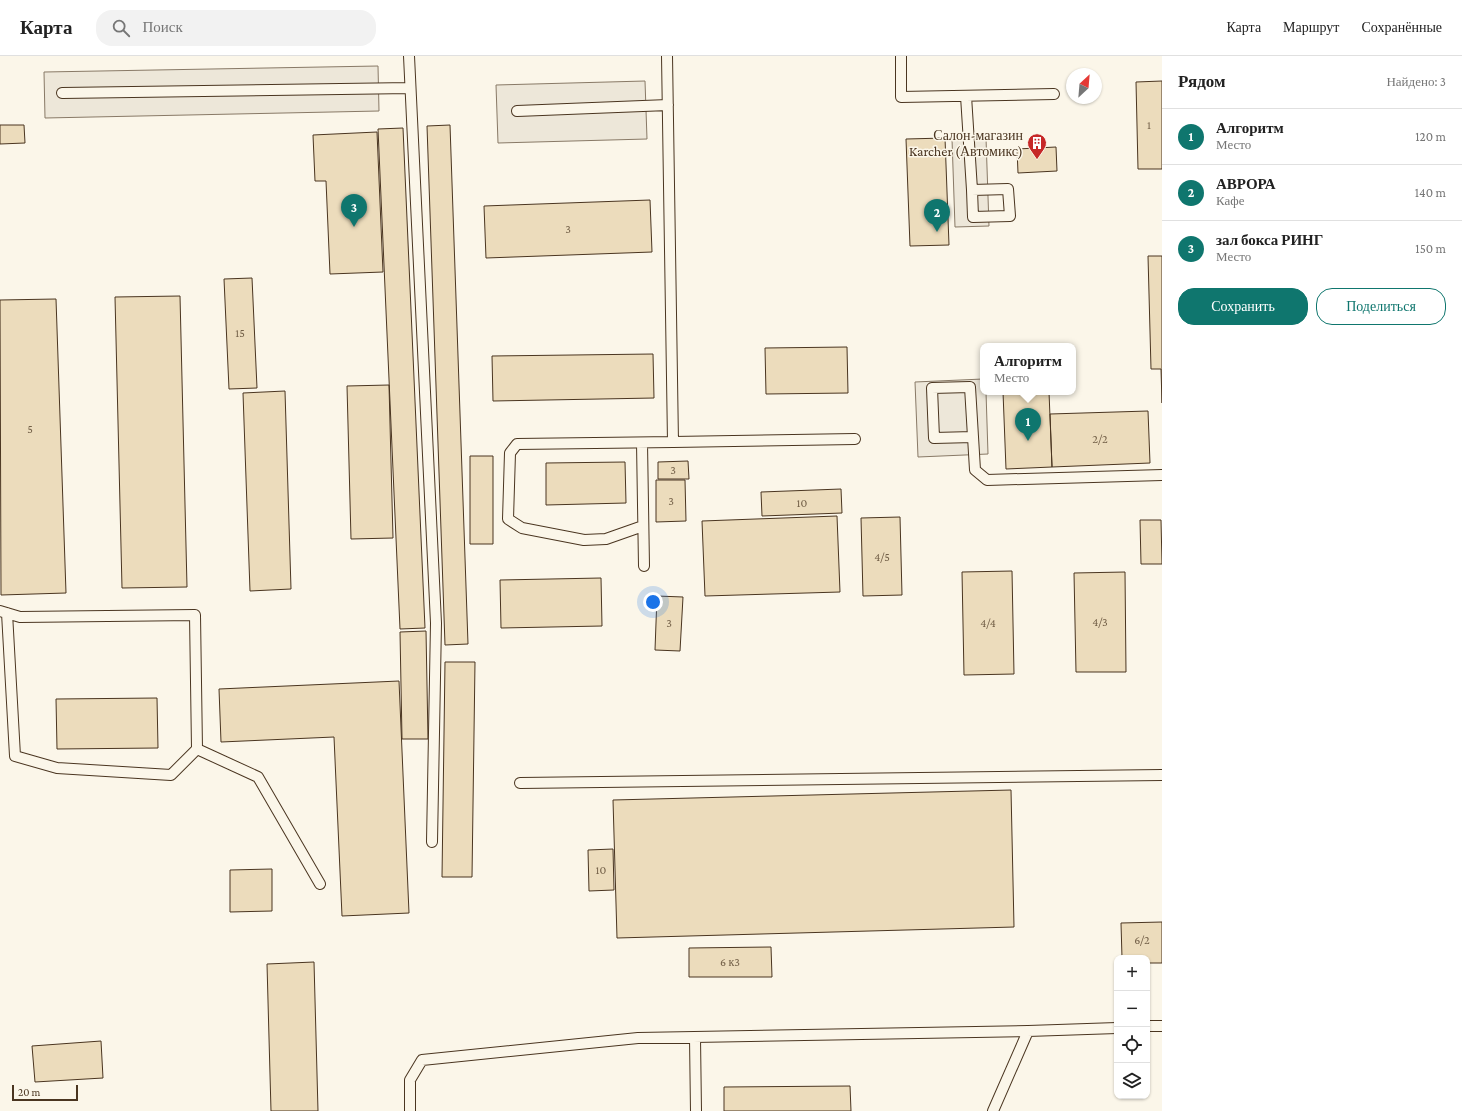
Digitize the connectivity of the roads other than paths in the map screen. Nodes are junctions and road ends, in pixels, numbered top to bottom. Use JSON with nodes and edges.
{"nodes":[{"id":1,"x":409,"y":56,"type":"edge"},
{"id":2,"x":667,"y":56,"type":"edge"},
{"id":3,"x":901,"y":56,"type":"edge"},
{"id":4,"x":410,"y":88,"type":"junction"},
{"id":5,"x":62,"y":93,"type":"dead end"},
{"id":6,"x":1054,"y":94,"type":"dead end"},
{"id":7,"x":966,"y":96,"type":"junction"},
{"id":8,"x":668,"y":105,"type":"junction"},
{"id":9,"x":517,"y":111,"type":"dead end"},
{"id":10,"x":972,"y":190,"type":"junction"},
{"id":11,"x":973,"y":437,"type":"junction"},
{"id":12,"x":855,"y":438,"type":"dead end"},
{"id":13,"x":673,"y":442,"type":"junction"},
{"id":14,"x":642,"y":443,"type":"junction"},
{"id":15,"x":1162,"y":475,"type":"edge"},
{"id":16,"x":643,"y":526,"type":"junction"},
{"id":17,"x":644,"y":566,"type":"dead end"},
{"id":18,"x":3,"y":612,"type":"edge"},
{"id":19,"x":197,"y":749,"type":"junction"},
{"id":20,"x":1162,"y":775,"type":"edge"},
{"id":21,"x":520,"y":783,"type":"dead end"},
{"id":22,"x":432,"y":842,"type":"dead end"},
{"id":23,"x":320,"y":884,"type":"dead end"},
{"id":24,"x":1150,"y":1026,"type":"edge"},
{"id":25,"x":1162,"y":1026,"type":"edge"},
{"id":26,"x":1114,"y":1028,"type":"edge"},
{"id":27,"x":1028,"y":1032,"type":"junction"},
{"id":28,"x":695,"y":1038,"type":"junction"},
{"id":29,"x":410,"y":1111,"type":"edge"},
{"id":30,"x":696,"y":1111,"type":"edge"},
{"id":31,"x":993,"y":1111,"type":"edge"}],
"edges":[{"from":1,"to":4,"type":"lane"},
{"from":2,"to":8,"type":"lane"},
{"from":3,"to":7,"type":"lane"},
{"from":4,"to":5,"type":"lane"},
{"from":4,"to":22,"type":"lane"},
{"from":6,"to":7,"type":"lane"},
{"from":7,"to":10,"type":"lane"},
{"from":8,"to":9,"type":"lane"},
{"from":8,"to":13,"type":"lane"},
{"from":10,"to":10,"type":"lane"},
{"from":11,"to":11,"type":"lane"},
{"from":11,"to":15,"type":"lane"},
{"from":12,"to":13,"type":"lane"},
{"from":13,"to":14,"type":"lane"},
{"from":14,"to":16,"type":"lane"},
{"from":14,"to":16,"type":"lane"},
{"from":16,"to":17,"type":"lane"},
{"from":18,"to":19,"type":"lane"},
{"from":18,"to":19,"type":"lane"},
{"from":19,"to":23,"type":"lane"},
{"from":20,"to":21,"type":"lane"},
{"from":24,"to":25,"type":"lane"},
{"from":26,"to":27,"type":"lane"},
{"from":27,"to":28,"type":"lane"},
{"from":27,"to":31,"type":"lane"},
{"from":28,"to":29,"type":"lane"},
{"from":28,"to":30,"type":"lane"}]}
